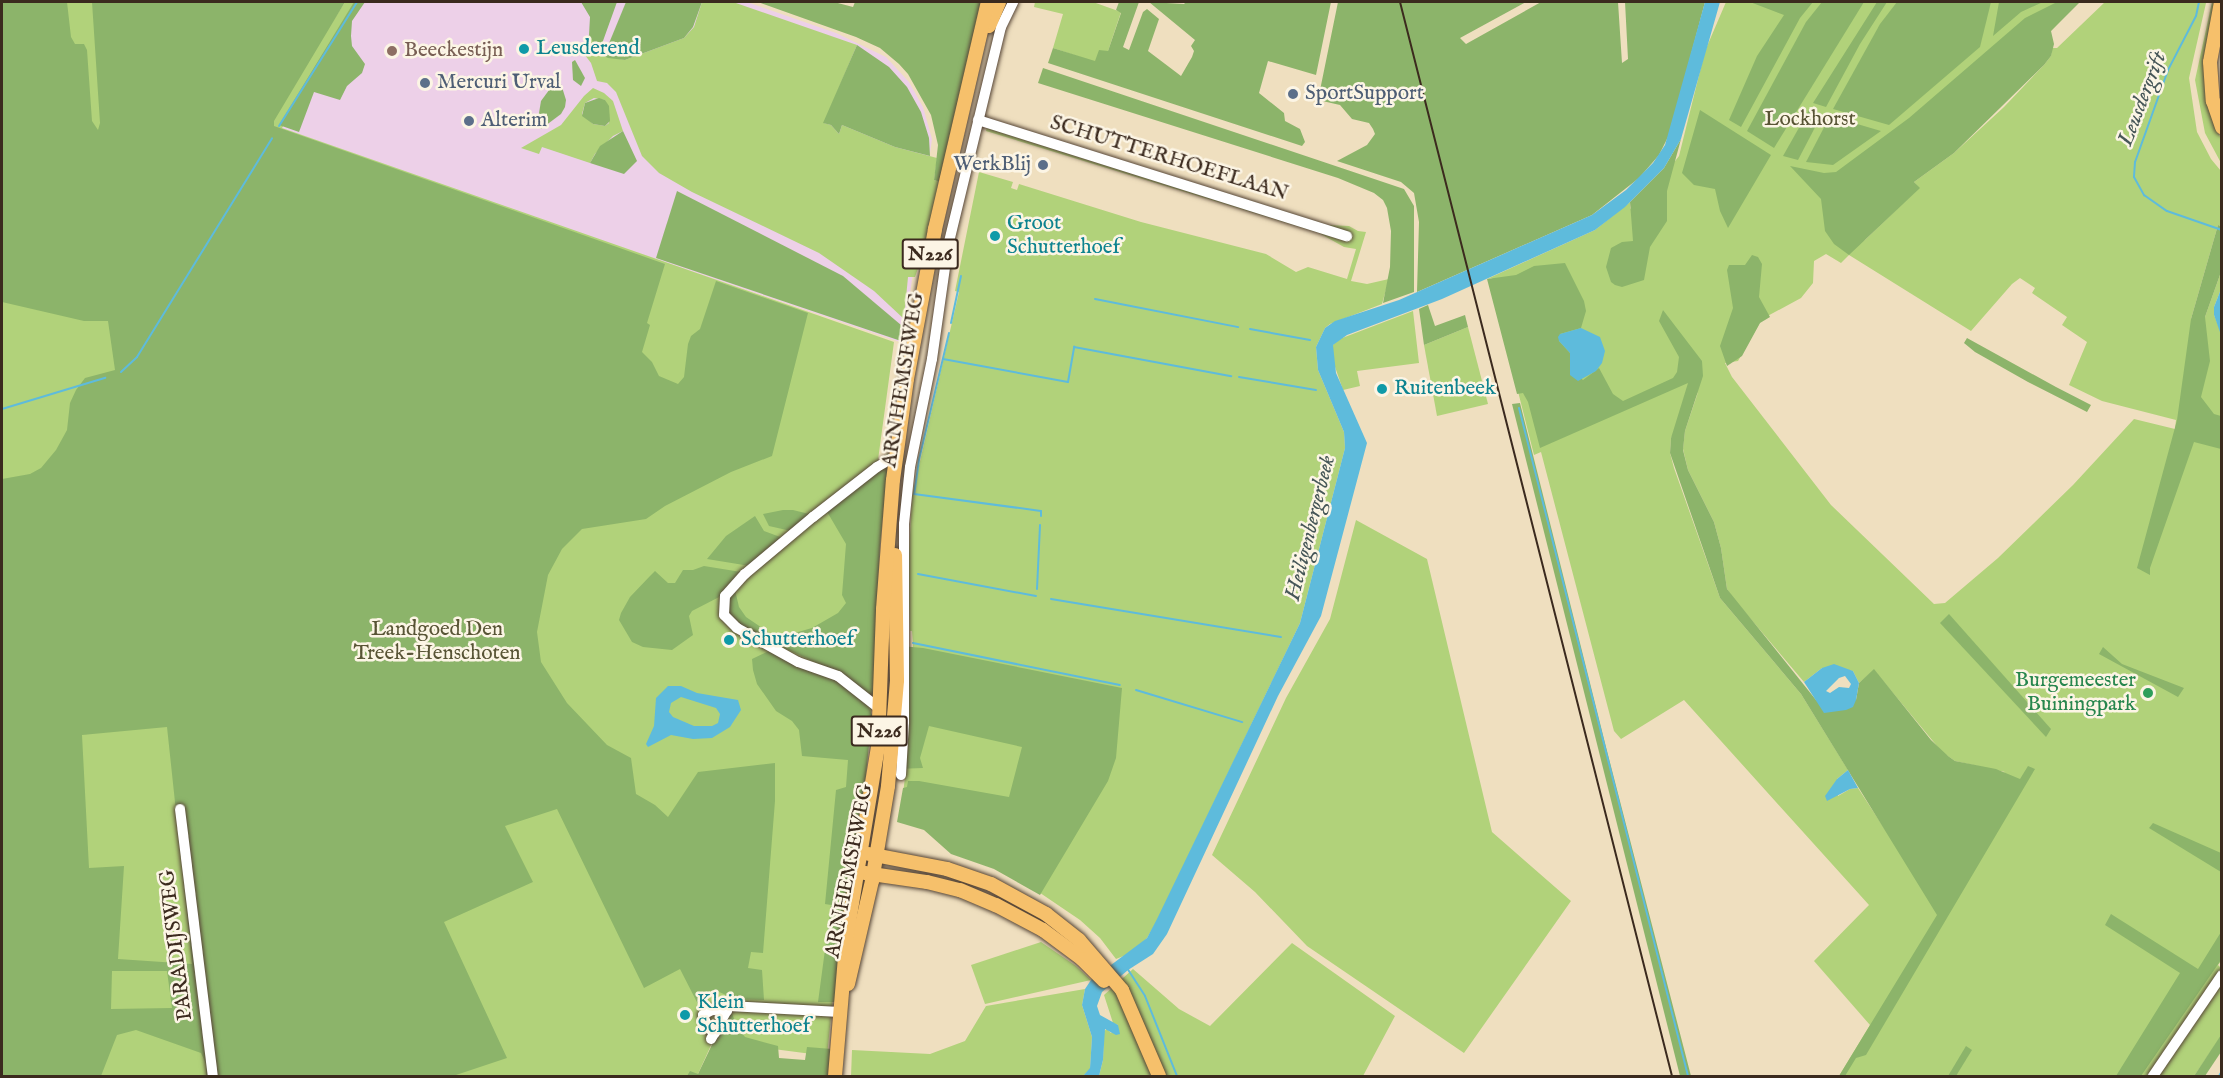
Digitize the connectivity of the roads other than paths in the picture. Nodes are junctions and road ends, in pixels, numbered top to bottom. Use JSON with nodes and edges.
{"nodes":[{"id":1,"x":988,"y":2,"type":"edge"},
{"id":2,"x":999,"y":2,"type":"edge"},
{"id":3,"x":1013,"y":2,"type":"edge"},
{"id":4,"x":2221,"y":2,"type":"edge"},
{"id":5,"x":978,"y":53,"type":"junction"},
{"id":6,"x":978,"y":120,"type":"junction"},
{"id":7,"x":2222,"y":127,"type":"edge"},
{"id":8,"x":1347,"y":236,"type":"dead end"},
{"id":9,"x":896,"y":456,"type":"junction"},
{"id":10,"x":892,"y":491,"type":"junction"},
{"id":11,"x":880,"y":709,"type":"junction"},
{"id":12,"x":901,"y":775,"type":"dead end"},
{"id":13,"x":180,"y":809,"type":"dead end"},
{"id":14,"x":861,"y":853,"type":"junction"},
{"id":15,"x":878,"y":855,"type":"junction"},
{"id":16,"x":858,"y":872,"type":"junction"},
{"id":17,"x":873,"y":874,"type":"junction"},
{"id":18,"x":1086,"y":956,"type":"junction"},
{"id":19,"x":2222,"y":975,"type":"edge"},
{"id":20,"x":841,"y":1009,"type":"junction"},
{"id":21,"x":727,"y":1011,"type":"junction"},
{"id":22,"x":213,"y":1077,"type":"edge"},
{"id":23,"x":835,"y":1077,"type":"edge"},
{"id":24,"x":1159,"y":1077,"type":"edge"},
{"id":25,"x":2153,"y":1077,"type":"edge"}],
"edges":[{"from":1,"to":5,"type":"main road","name":"ARNHEMSEWEG","number":"N226"},
{"from":2,"to":5,"type":"main road","name":"ARNHEMSEWEG","number":"N226"},
{"from":3,"to":6,"type":"street","name":"ARNHEMSEWEG"},
{"from":4,"to":7,"type":"main road"},
{"from":5,"to":9,"type":"main road","name":"ARNHEMSEWEG","number":"N226"},
{"from":6,"to":8,"type":"street","name":"SCHUTTERHOEFLAAN"},
{"from":6,"to":12,"type":"street","name":"ARNHEMSEWEG"},
{"from":9,"to":10,"type":"main road","name":"ARNHEMSEWEG","number":"N226"},
{"from":9,"to":11,"type":"street","name":"ARNHEMSEWEG"},
{"from":10,"to":11,"type":"main road","name":"ARNHEMSEWEG","number":"N226"},
{"from":10,"to":15,"type":"main road","name":"ARNHEMSEWEG","number":"N226"},
{"from":11,"to":14,"type":"main road","name":"ARNHEMSEWEG","number":"N226"},
{"from":13,"to":22,"type":"street","name":"PARADIJSWEG"},
{"from":14,"to":15,"type":"main road"},
{"from":14,"to":16,"type":"main road","name":"ARNHEMSEWEG","number":"N226"},
{"from":15,"to":17,"type":"main road","name":"ARNHEMSEWEG","number":"N226"},
{"from":15,"to":18,"type":"main road"},
{"from":16,"to":17,"type":"main road"},
{"from":16,"to":20,"type":"main road","name":"ARNHEMSEWEG","number":"N226"},
{"from":17,"to":18,"type":"main road"},
{"from":17,"to":20,"type":"main road","name":"ARNHEMSEWEG","number":"N226"},
{"from":18,"to":24,"type":"main road"},
{"from":19,"to":25,"type":"street"},
{"from":20,"to":21,"type":"street"},
{"from":20,"to":23,"type":"main road","name":"ARNHEMSEWEG","number":"N226"},
{"from":21,"to":21,"type":"street"}]}
